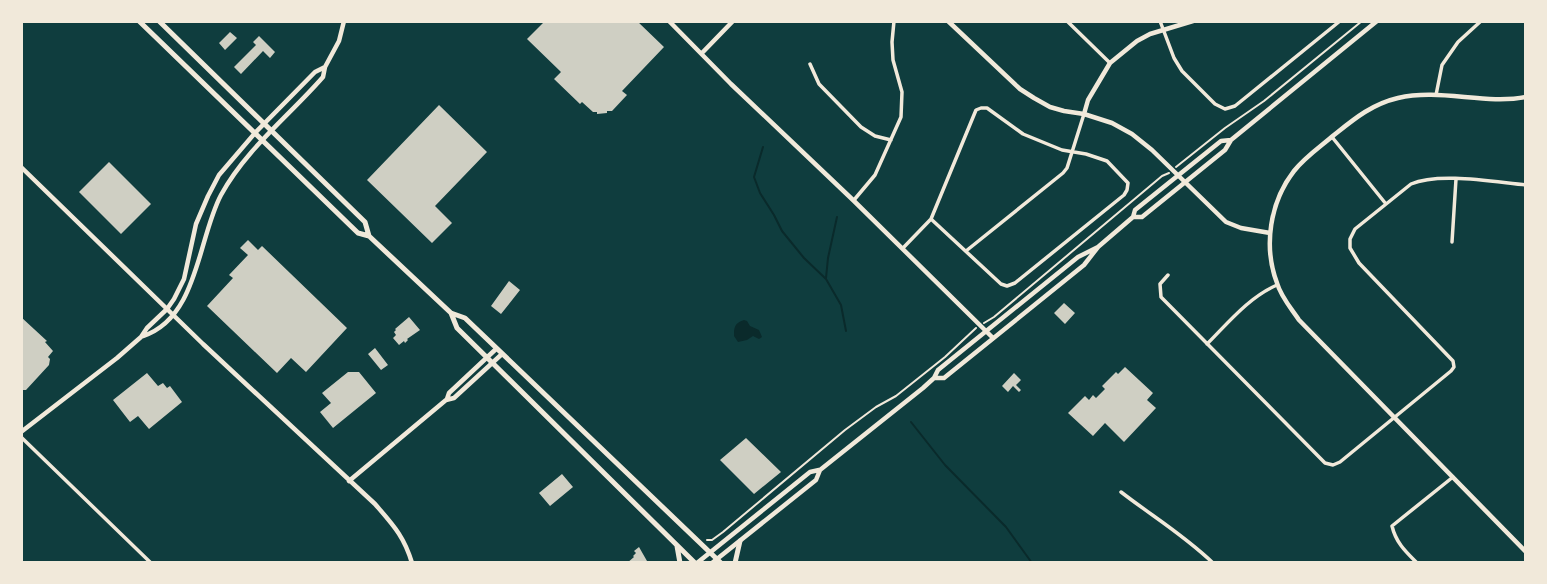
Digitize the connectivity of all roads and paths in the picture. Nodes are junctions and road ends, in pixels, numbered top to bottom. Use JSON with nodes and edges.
{"nodes":[{"id":1,"x":139,"y":21,"type":"edge"},
{"id":2,"x":159,"y":21,"type":"edge"},
{"id":3,"x":344,"y":21,"type":"edge"},
{"id":4,"x":670,"y":21,"type":"edge"},
{"id":5,"x":733,"y":21,"type":"edge"},
{"id":6,"x":894,"y":21,"type":"edge"},
{"id":7,"x":948,"y":21,"type":"edge"},
{"id":8,"x":1067,"y":21,"type":"edge"},
{"id":9,"x":1160,"y":21,"type":"edge"},
{"id":10,"x":1194,"y":21,"type":"edge"},
{"id":11,"x":1340,"y":21,"type":"edge"},
{"id":12,"x":1362,"y":21,"type":"edge"},
{"id":13,"x":1377,"y":21,"type":"edge"},
{"id":14,"x":1481,"y":21,"type":"edge"},
{"id":15,"x":1164,"y":30,"type":"junction"},
{"id":16,"x":702,"y":54,"type":"junction"},
{"id":17,"x":1110,"y":63,"type":"junction"},
{"id":18,"x":810,"y":64,"type":"dead end"},
{"id":19,"x":326,"y":67,"type":"junction"},
{"id":20,"x":1436,"y":95,"type":"junction"},
{"id":21,"x":1526,"y":97,"type":"edge"},
{"id":22,"x":1084,"y":114,"type":"junction"},
{"id":23,"x":260,"y":129,"type":"junction"},
{"id":24,"x":270,"y":133,"type":"junction"},
{"id":25,"x":1332,"y":137,"type":"junction"},
{"id":26,"x":891,"y":140,"type":"junction"},
{"id":27,"x":1231,"y":140,"type":"junction"},
{"id":28,"x":262,"y":141,"type":"junction"},
{"id":29,"x":1072,"y":151,"type":"junction"},
{"id":30,"x":1179,"y":165,"type":"dead end"},
{"id":31,"x":21,"y":167,"type":"edge"},
{"id":32,"x":1166,"y":175,"type":"dead end"},
{"id":33,"x":1178,"y":175,"type":"junction"},
{"id":34,"x":1456,"y":179,"type":"junction"},
{"id":35,"x":1185,"y":183,"type":"junction"},
{"id":36,"x":1526,"y":185,"type":"edge"},
{"id":37,"x":853,"y":200,"type":"junction"},
{"id":38,"x":1386,"y":204,"type":"junction"},
{"id":39,"x":1133,"y":217,"type":"junction"},
{"id":40,"x":931,"y":219,"type":"junction"},
{"id":41,"x":1270,"y":233,"type":"junction"},
{"id":42,"x":369,"y":236,"type":"junction"},
{"id":43,"x":1452,"y":242,"type":"dead end"},
{"id":44,"x":1098,"y":247,"type":"junction"},
{"id":45,"x":903,"y":248,"type":"junction"},
{"id":46,"x":966,"y":251,"type":"junction"},
{"id":47,"x":1168,"y":275,"type":"dead end"},
{"id":48,"x":1277,"y":285,"type":"junction"},
{"id":49,"x":167,"y":309,"type":"junction"},
{"id":50,"x":451,"y":313,"type":"junction"},
{"id":51,"x":173,"y":314,"type":"junction"},
{"id":52,"x":994,"y":317,"type":"dead end"},
{"id":53,"x":972,"y":330,"type":"dead end"},
{"id":54,"x":986,"y":332,"type":"junction"},
{"id":55,"x":141,"y":337,"type":"junction"},
{"id":56,"x":993,"y":338,"type":"junction"},
{"id":57,"x":1207,"y":344,"type":"junction"},
{"id":58,"x":496,"y":349,"type":"junction"},
{"id":59,"x":502,"y":354,"type":"junction"},
{"id":60,"x":486,"y":358,"type":"junction"},
{"id":61,"x":492,"y":363,"type":"junction"},
{"id":62,"x":934,"y":378,"type":"junction"},
{"id":63,"x":446,"y":400,"type":"junction"},
{"id":64,"x":1395,"y":418,"type":"junction"},
{"id":65,"x":21,"y":434,"type":"edge"},
{"id":66,"x":820,"y":470,"type":"junction"},
{"id":67,"x":1453,"y":477,"type":"junction"},
{"id":68,"x":349,"y":481,"type":"junction"},
{"id":69,"x":1121,"y":492,"type":"dead end"},
{"id":70,"x":707,"y":540,"type":"dead end"},
{"id":71,"x":740,"y":541,"type":"junction"},
{"id":72,"x":676,"y":543,"type":"junction"},
{"id":73,"x":710,"y":552,"type":"junction"},
{"id":74,"x":1526,"y":552,"type":"edge"},
{"id":75,"x":717,"y":562,"type":"edge"},
{"id":76,"x":151,"y":563,"type":"edge"},
{"id":77,"x":412,"y":563,"type":"edge"},
{"id":78,"x":680,"y":563,"type":"edge"},
{"id":79,"x":696,"y":563,"type":"edge"},
{"id":80,"x":735,"y":563,"type":"edge"},
{"id":81,"x":1213,"y":563,"type":"edge"},
{"id":82,"x":1418,"y":563,"type":"edge"}],
"edges":[{"from":1,"to":23,"type":"main road"},
{"from":2,"to":23,"type":"main road"},
{"from":3,"to":19,"type":"street"},
{"from":4,"to":16,"type":"street"},
{"from":5,"to":16,"type":"street"},
{"from":6,"to":26,"type":"street"},
{"from":7,"to":22,"type":"street"},
{"from":8,"to":17,"type":"street"},
{"from":9,"to":15,"type":"street"},
{"from":10,"to":15,"type":"street"},
{"from":11,"to":15,"type":"street"},
{"from":12,"to":30,"type":"path"},
{"from":13,"to":27,"type":"street"},
{"from":14,"to":20,"type":"street"},
{"from":15,"to":17,"type":"street"},
{"from":16,"to":37,"type":"street"},
{"from":17,"to":22,"type":"street"},
{"from":18,"to":26,"type":"street"},
{"from":19,"to":23,"type":"street"},
{"from":19,"to":24,"type":"street"},
{"from":20,"to":21,"type":"street"},
{"from":20,"to":25,"type":"street"},
{"from":22,"to":29,"type":"street"},
{"from":22,"to":33,"type":"street"},
{"from":23,"to":24,"type":"main road"},
{"from":23,"to":28,"type":"main road"},
{"from":23,"to":49,"type":"street"},
{"from":24,"to":28,"type":"street"},
{"from":24,"to":42,"type":"main road"},
{"from":25,"to":38,"type":"street"},
{"from":25,"to":41,"type":"street"},
{"from":26,"to":37,"type":"street"},
{"from":27,"to":33,"type":"street"},
{"from":27,"to":35,"type":"street"},
{"from":28,"to":42,"type":"main road"},
{"from":28,"to":51,"type":"street"},
{"from":29,"to":40,"type":"street"},
{"from":29,"to":46,"type":"street"},
{"from":29,"to":46,"type":"street"},
{"from":31,"to":49,"type":"street"},
{"from":32,"to":52,"type":"path"},
{"from":33,"to":35,"type":"street"},
{"from":33,"to":39,"type":"street"},
{"from":34,"to":36,"type":"street"},
{"from":34,"to":38,"type":"street"},
{"from":34,"to":43,"type":"street"},
{"from":35,"to":39,"type":"street"},
{"from":35,"to":41,"type":"street"},
{"from":37,"to":45,"type":"street"},
{"from":38,"to":64,"type":"street"},
{"from":39,"to":44,"type":"street"},
{"from":40,"to":45,"type":"street"},
{"from":40,"to":46,"type":"street"},
{"from":41,"to":48,"type":"street"},
{"from":42,"to":50,"type":"main road"},
{"from":44,"to":54,"type":"street"},
{"from":44,"to":56,"type":"street"},
{"from":45,"to":54,"type":"street"},
{"from":47,"to":57,"type":"street"},
{"from":48,"to":57,"type":"street"},
{"from":48,"to":64,"type":"street"},
{"from":49,"to":51,"type":"street"},
{"from":49,"to":55,"type":"street"},
{"from":50,"to":58,"type":"main road"},
{"from":50,"to":60,"type":"main road"},
{"from":51,"to":55,"type":"street"},
{"from":51,"to":68,"type":"street"},
{"from":53,"to":70,"type":"path"},
{"from":54,"to":56,"type":"street"},
{"from":54,"to":62,"type":"street"},
{"from":55,"to":65,"type":"street"},
{"from":56,"to":62,"type":"street"},
{"from":57,"to":64,"type":"street"},
{"from":58,"to":59,"type":"main road"},
{"from":58,"to":60,"type":"street"},
{"from":59,"to":61,"type":"street"},
{"from":59,"to":73,"type":"main road"},
{"from":60,"to":61,"type":"main road"},
{"from":60,"to":63,"type":"street"},
{"from":61,"to":63,"type":"street"},
{"from":61,"to":72,"type":"main road"},
{"from":62,"to":66,"type":"street"},
{"from":63,"to":68,"type":"street"},
{"from":64,"to":67,"type":"street"},
{"from":65,"to":76,"type":"street"},
{"from":66,"to":71,"type":"street"},
{"from":66,"to":73,"type":"street"},
{"from":67,"to":74,"type":"street"},
{"from":67,"to":82,"type":"street"},
{"from":68,"to":77,"type":"street"},
{"from":69,"to":81,"type":"street"},
{"from":71,"to":75,"type":"street"},
{"from":71,"to":80,"type":"main road"},
{"from":72,"to":78,"type":"main road"},
{"from":72,"to":79,"type":"main road"},
{"from":73,"to":75,"type":"main road"},
{"from":73,"to":79,"type":"street"}]}
